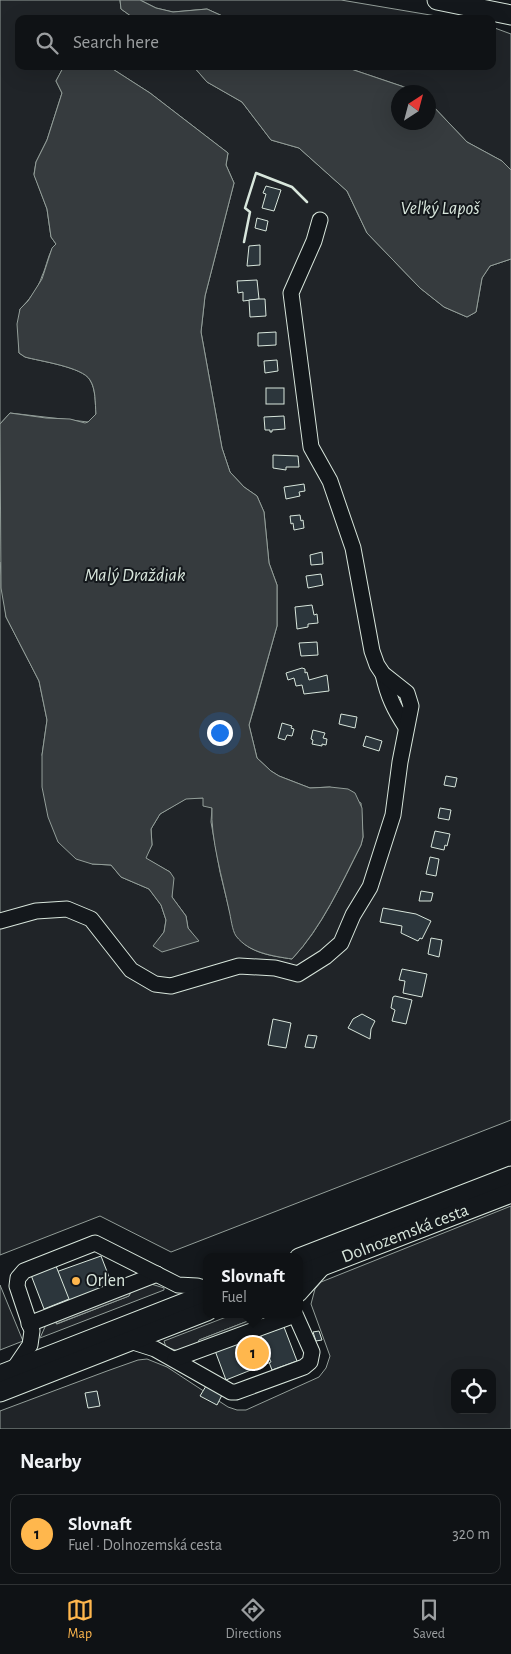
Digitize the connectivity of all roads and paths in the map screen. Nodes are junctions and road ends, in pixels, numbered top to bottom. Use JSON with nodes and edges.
{"nodes":[{"id":1,"x":437,"y":0,"type":"edge"},
{"id":2,"x":511,"y":15,"type":"edge"},
{"id":3,"x":320,"y":220,"type":"dead end"},
{"id":4,"x":0,"y":921,"type":"edge"},
{"id":5,"x":511,"y":1176,"type":"edge"},
{"id":6,"x":511,"y":1193,"type":"edge"},
{"id":7,"x":303,"y":1256,"type":"edge"},
{"id":8,"x":326,"y":1264,"type":"junction"},
{"id":9,"x":303,"y":1273,"type":"edge"},
{"id":10,"x":157,"y":1274,"type":"junction"},
{"id":11,"x":203,"y":1288,"type":"edge"},
{"id":12,"x":303,"y":1290,"type":"edge"},
{"id":13,"x":203,"y":1296,"type":"edge"},
{"id":14,"x":203,"y":1313,"type":"edge"},
{"id":15,"x":287,"y":1318,"type":"edge"},
{"id":16,"x":296,"y":1318,"type":"edge"},
{"id":17,"x":30,"y":1324,"type":"junction"},
{"id":18,"x":130,"y":1341,"type":"junction"},
{"id":19,"x":175,"y":1360,"type":"junction"},
{"id":20,"x":6,"y":1372,"type":"edge"},
{"id":21,"x":0,"y":1392,"type":"edge"}],
"edges":[{"from":1,"to":2,"type":"main road"},
{"from":3,"to":4,"type":"street"},
{"from":5,"to":7,"type":"main road","name":"Dolnozemská cesta"},
{"from":6,"to":8,"type":"main road","name":"Dolnozemská cesta"},
{"from":8,"to":9,"type":"main road","name":"Dolnozemská cesta"},
{"from":8,"to":12,"type":"street"},
{"from":10,"to":11,"type":"street"},
{"from":10,"to":17,"type":"street"},
{"from":10,"to":17,"type":"street"},
{"from":13,"to":20,"type":"main road"},
{"from":14,"to":18,"type":"main road"},
{"from":15,"to":19,"type":"street"},
{"from":16,"to":19,"type":"street"},
{"from":17,"to":20,"type":"street"},
{"from":18,"to":19,"type":"street"},
{"from":18,"to":21,"type":"main road"}]}
